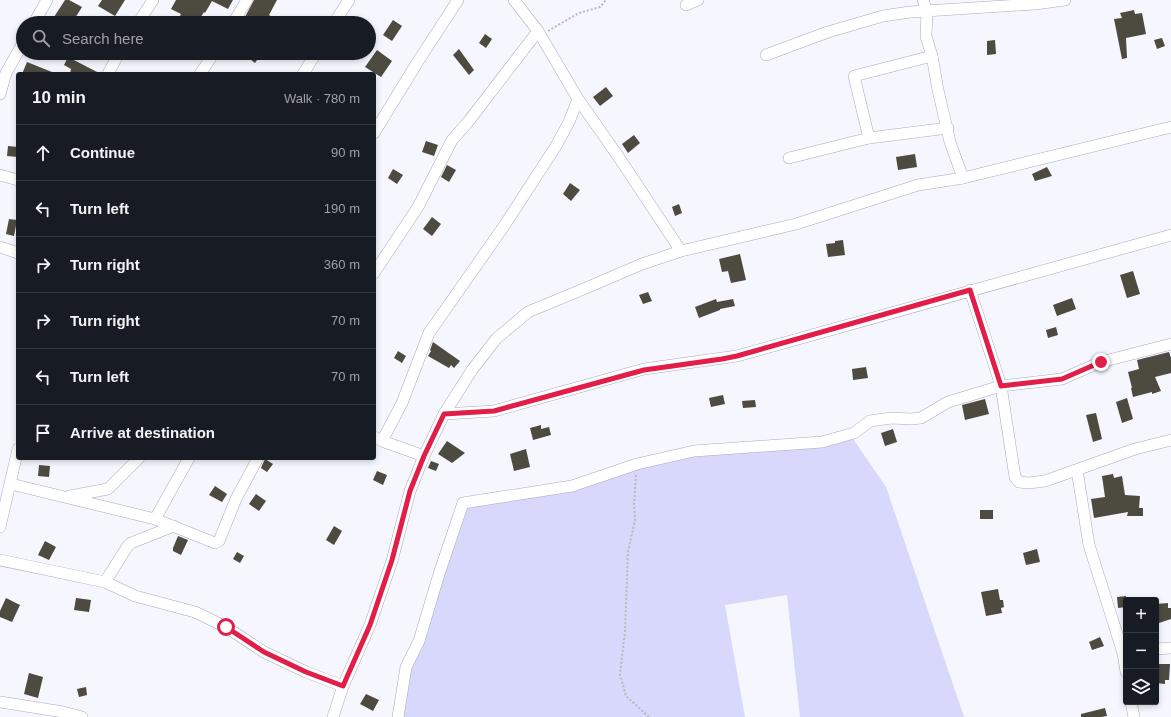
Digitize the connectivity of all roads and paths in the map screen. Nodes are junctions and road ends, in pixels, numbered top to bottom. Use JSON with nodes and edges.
{"nodes":[{"id":1,"x":47,"y":0,"type":"edge"},
{"id":2,"x":153,"y":0,"type":"edge"},
{"id":3,"x":247,"y":0,"type":"edge"},
{"id":4,"x":348,"y":0,"type":"edge"},
{"id":5,"x":458,"y":0,"type":"edge"},
{"id":6,"x":514,"y":0,"type":"edge"},
{"id":7,"x":606,"y":0,"type":"edge"},
{"id":8,"x":698,"y":0,"type":"edge"},
{"id":9,"x":923,"y":0,"type":"edge"},
{"id":10,"x":1065,"y":0,"type":"edge"},
{"id":11,"x":686,"y":5,"type":"dead end"},
{"id":12,"x":927,"y":12,"type":"junction"},
{"id":13,"x":38,"y":16,"type":"edge"},
{"id":14,"x":143,"y":16,"type":"edge"},
{"id":15,"x":237,"y":16,"type":"edge"},
{"id":16,"x":338,"y":16,"type":"edge"},
{"id":17,"x":539,"y":33,"type":"junction"},
{"id":18,"x":16,"y":55,"type":"edge"},
{"id":19,"x":766,"y":56,"type":"dead end"},
{"id":20,"x":932,"y":56,"type":"junction"},
{"id":21,"x":115,"y":60,"type":"edge"},
{"id":22,"x":209,"y":60,"type":"edge"},
{"id":23,"x":312,"y":60,"type":"edge"},
{"id":24,"x":109,"y":72,"type":"edge"},
{"id":25,"x":201,"y":72,"type":"edge"},
{"id":26,"x":304,"y":72,"type":"edge"},
{"id":27,"x":0,"y":94,"type":"edge"},
{"id":28,"x":578,"y":99,"type":"junction"},
{"id":29,"x":1171,"y":127,"type":"edge"},
{"id":30,"x":948,"y":128,"type":"junction"},
{"id":31,"x":376,"y":130,"type":"edge"},
{"id":32,"x":869,"y":138,"type":"junction"},
{"id":33,"x":789,"y":158,"type":"dead end"},
{"id":34,"x":0,"y":175,"type":"edge"},
{"id":35,"x":963,"y":178,"type":"junction"},
{"id":36,"x":16,"y":179,"type":"edge"},
{"id":37,"x":1171,"y":235,"type":"edge"},
{"id":38,"x":0,"y":247,"type":"edge"},
{"id":39,"x":681,"y":251,"type":"junction"},
{"id":40,"x":16,"y":252,"type":"edge"},
{"id":41,"x":376,"y":269,"type":"edge"},
{"id":42,"x":970,"y":290,"type":"junction"},
{"id":43,"x":1171,"y":344,"type":"edge"},
{"id":44,"x":1001,"y":386,"type":"junction"},
{"id":45,"x":444,"y":414,"type":"junction"},
{"id":46,"x":378,"y":439,"type":"edge"},
{"id":47,"x":1171,"y":440,"type":"edge"},
{"id":48,"x":424,"y":456,"type":"junction"},
{"id":49,"x":16,"y":459,"type":"edge"},
{"id":50,"x":137,"y":460,"type":"edge"},
{"id":51,"x":188,"y":460,"type":"edge"},
{"id":52,"x":257,"y":460,"type":"edge"},
{"id":53,"x":637,"y":464,"type":"junction"},
{"id":54,"x":1077,"y":470,"type":"junction"},
{"id":55,"x":11,"y":484,"type":"junction"},
{"id":56,"x":65,"y":497,"type":"junction"},
{"id":57,"x":2,"y":515,"type":"edge"},
{"id":58,"x":155,"y":519,"type":"junction"},
{"id":59,"x":174,"y":526,"type":"junction"},
{"id":60,"x":0,"y":527,"type":"edge"},
{"id":61,"x":0,"y":560,"type":"edge"},
{"id":62,"x":105,"y":582,"type":"junction"},
{"id":63,"x":1171,"y":648,"type":"edge"},
{"id":64,"x":1123,"y":649,"type":"edge"},
{"id":65,"x":1159,"y":649,"type":"edge"},
{"id":66,"x":343,"y":686,"type":"junction"},
{"id":67,"x":0,"y":702,"type":"edge"},
{"id":68,"x":1132,"y":705,"type":"edge"},
{"id":69,"x":82,"y":717,"type":"edge"},
{"id":70,"x":333,"y":717,"type":"edge"},
{"id":71,"x":398,"y":717,"type":"edge"},
{"id":72,"x":649,"y":717,"type":"edge"},
{"id":73,"x":1134,"y":717,"type":"edge"}],
"edges":[{"from":1,"to":13,"type":"street"},
{"from":2,"to":14,"type":"street"},
{"from":3,"to":15,"type":"street"},
{"from":4,"to":16,"type":"street"},
{"from":5,"to":31,"type":"street"},
{"from":6,"to":17,"type":"street"},
{"from":7,"to":17,"type":"path"},
{"from":8,"to":11,"type":"street"},
{"from":9,"to":12,"type":"street"},
{"from":10,"to":12,"type":"street"},
{"from":12,"to":19,"type":"street"},
{"from":12,"to":20,"type":"street"},
{"from":17,"to":28,"type":"street"},
{"from":17,"to":41,"type":"street"},
{"from":18,"to":27,"type":"street"},
{"from":20,"to":30,"type":"street"},
{"from":20,"to":32,"type":"street"},
{"from":21,"to":24,"type":"street"},
{"from":22,"to":25,"type":"street"},
{"from":23,"to":26,"type":"street"},
{"from":28,"to":39,"type":"street"},
{"from":28,"to":46,"type":"street"},
{"from":29,"to":35,"type":"street"},
{"from":30,"to":32,"type":"street"},
{"from":30,"to":35,"type":"street"},
{"from":32,"to":33,"type":"street"},
{"from":34,"to":36,"type":"street"},
{"from":35,"to":39,"type":"street"},
{"from":37,"to":42,"type":"street"},
{"from":38,"to":40,"type":"street"},
{"from":39,"to":45,"type":"street"},
{"from":42,"to":44,"type":"street"},
{"from":42,"to":45,"type":"street"},
{"from":43,"to":44,"type":"street"},
{"from":44,"to":53,"type":"street"},
{"from":44,"to":54,"type":"street"},
{"from":45,"to":48,"type":"street"},
{"from":46,"to":48,"type":"street"},
{"from":47,"to":54,"type":"street"},
{"from":48,"to":66,"type":"street"},
{"from":49,"to":55,"type":"street"},
{"from":50,"to":56,"type":"street"},
{"from":51,"to":58,"type":"street"},
{"from":52,"to":59,"type":"street"},
{"from":53,"to":71,"type":"street"},
{"from":53,"to":72,"type":"path"},
{"from":54,"to":64,"type":"street"},
{"from":55,"to":56,"type":"street"},
{"from":55,"to":57,"type":"street"},
{"from":56,"to":58,"type":"street"},
{"from":57,"to":60,"type":"street"},
{"from":58,"to":59,"type":"street"},
{"from":59,"to":62,"type":"street"},
{"from":61,"to":62,"type":"street"},
{"from":62,"to":66,"type":"street"},
{"from":63,"to":65,"type":"street"},
{"from":66,"to":70,"type":"street"},
{"from":67,"to":69,"type":"street"},
{"from":68,"to":73,"type":"street"}]}
